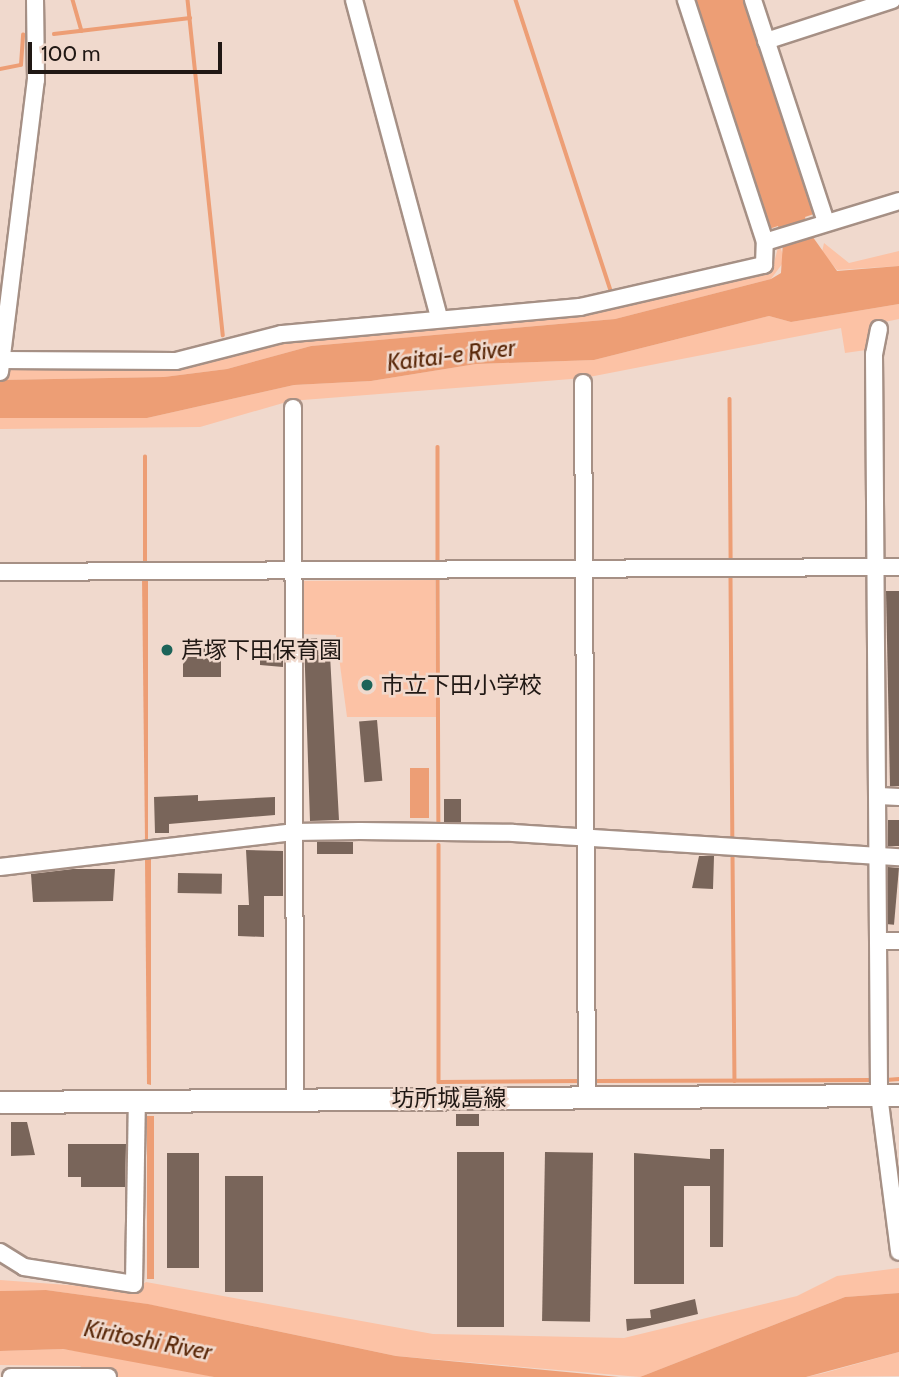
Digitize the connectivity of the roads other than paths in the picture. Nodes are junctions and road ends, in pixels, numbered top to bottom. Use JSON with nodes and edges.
{"nodes":[{"id":1,"x":35,"y":0,"type":"edge"},
{"id":2,"x":354,"y":0,"type":"edge"},
{"id":3,"x":686,"y":0,"type":"edge"},
{"id":4,"x":752,"y":0,"type":"edge"},
{"id":5,"x":892,"y":0,"type":"edge"},
{"id":6,"x":766,"y":41,"type":"junction"},
{"id":7,"x":899,"y":201,"type":"edge"},
{"id":8,"x":822,"y":223,"type":"junction"},
{"id":9,"x":768,"y":241,"type":"junction"},
{"id":10,"x":439,"y":317,"type":"junction"},
{"id":11,"x":879,"y":328,"type":"dead end"},
{"id":12,"x":1,"y":360,"type":"edge"},
{"id":13,"x":1,"y":367,"type":"edge"},
{"id":14,"x":0,"y":372,"type":"edge"},
{"id":15,"x":583,"y":383,"type":"dead end"},
{"id":16,"x":293,"y":408,"type":"dead end"},
{"id":17,"x":877,"y":567,"type":"junction"},
{"id":18,"x":899,"y":567,"type":"edge"},
{"id":19,"x":291,"y":570,"type":"junction"},
{"id":20,"x":584,"y":570,"type":"junction"},
{"id":21,"x":0,"y":572,"type":"edge"},
{"id":22,"x":879,"y":796,"type":"junction"},
{"id":23,"x":899,"y":797,"type":"edge"},
{"id":24,"x":293,"y":832,"type":"junction"},
{"id":25,"x":587,"y":841,"type":"junction"},
{"id":26,"x":878,"y":855,"type":"junction"},
{"id":27,"x":899,"y":857,"type":"edge"},
{"id":28,"x":0,"y":867,"type":"edge"},
{"id":29,"x":878,"y":941,"type":"junction"},
{"id":30,"x":899,"y":941,"type":"edge"},
{"id":31,"x":889,"y":1095,"type":"edge"},
{"id":32,"x":587,"y":1097,"type":"junction"},
{"id":33,"x":295,"y":1099,"type":"junction"},
{"id":34,"x":137,"y":1101,"type":"junction"},
{"id":35,"x":0,"y":1102,"type":"edge"},
{"id":36,"x":0,"y":1252,"type":"edge"},
{"id":37,"x":899,"y":1252,"type":"edge"},
{"id":38,"x":11,"y":1377,"type":"edge"},
{"id":39,"x":108,"y":1377,"type":"edge"}],
"edges":[{"from":1,"to":12,"type":"street"},
{"from":2,"to":10,"type":"street"},
{"from":3,"to":9,"type":"street"},
{"from":4,"to":6,"type":"street"},
{"from":5,"to":6,"type":"street"},
{"from":6,"to":8,"type":"street"},
{"from":7,"to":8,"type":"street"},
{"from":8,"to":9,"type":"street"},
{"from":9,"to":10,"type":"street"},
{"from":10,"to":12,"type":"street"},
{"from":11,"to":17,"type":"street"},
{"from":12,"to":13,"type":"street"},
{"from":13,"to":14,"type":"street"},
{"from":15,"to":20,"type":"street"},
{"from":16,"to":19,"type":"street"},
{"from":17,"to":18,"type":"street"},
{"from":17,"to":20,"type":"street"},
{"from":17,"to":22,"type":"street"},
{"from":19,"to":20,"type":"street"},
{"from":19,"to":21,"type":"street"},
{"from":19,"to":24,"type":"street"},
{"from":20,"to":25,"type":"street"},
{"from":22,"to":23,"type":"street"},
{"from":22,"to":26,"type":"street"},
{"from":24,"to":25,"type":"street"},
{"from":24,"to":28,"type":"street"},
{"from":24,"to":33,"type":"street"},
{"from":25,"to":26,"type":"street"},
{"from":25,"to":32,"type":"street"},
{"from":26,"to":27,"type":"street"},
{"from":26,"to":29,"type":"street"},
{"from":29,"to":30,"type":"street"},
{"from":29,"to":31,"type":"street"},
{"from":31,"to":32,"type":"main road","name":"坊所城島線"},
{"from":31,"to":37,"type":"street"},
{"from":32,"to":33,"type":"main road","name":"坊所城島線"},
{"from":33,"to":34,"type":"main road","name":"坊所城島線"},
{"from":34,"to":35,"type":"main road","name":"坊所城島線"},
{"from":34,"to":36,"type":"street"},
{"from":38,"to":39,"type":"street"}]}
